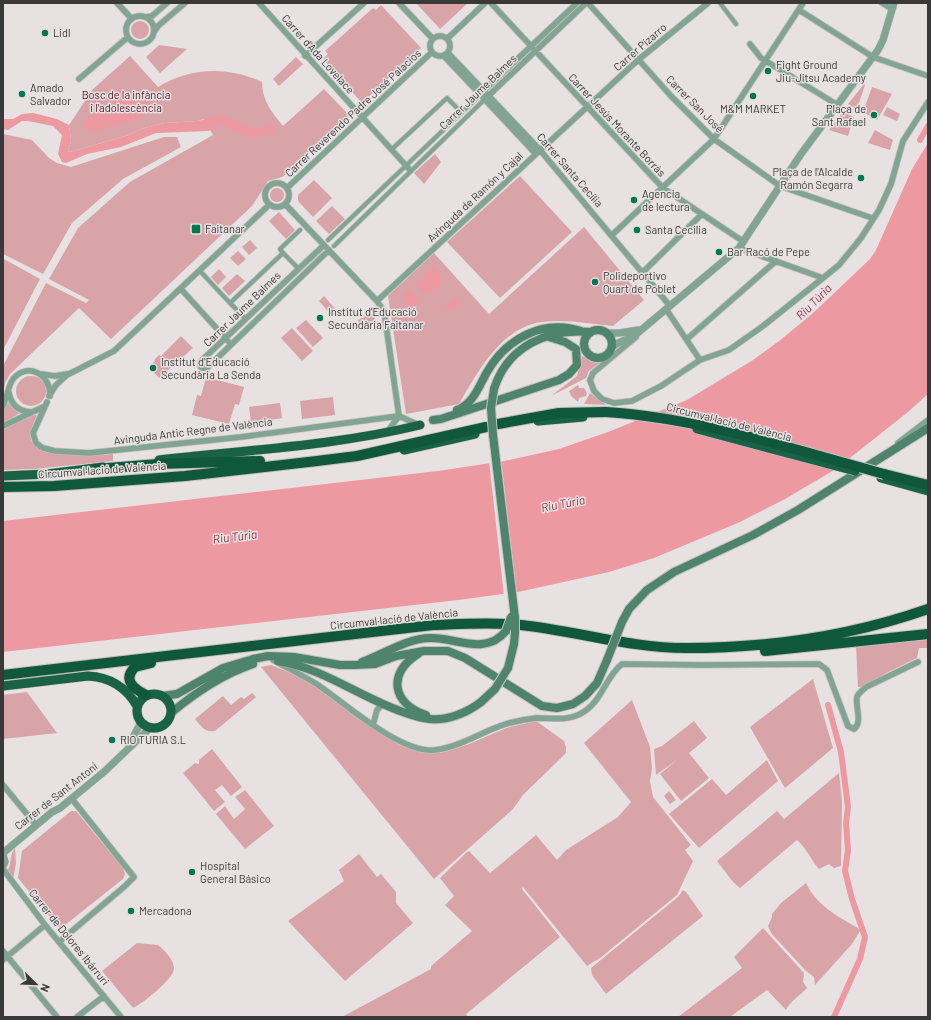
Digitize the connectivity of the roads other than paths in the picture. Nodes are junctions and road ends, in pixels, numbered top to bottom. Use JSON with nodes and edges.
{"nodes":[{"id":1,"x":117,"y":3,"type":"edge"},
{"id":2,"x":168,"y":3,"type":"edge"},
{"id":3,"x":185,"y":3,"type":"edge"},
{"id":4,"x":258,"y":3,"type":"edge"},
{"id":5,"x":364,"y":3,"type":"edge"},
{"id":6,"x":399,"y":3,"type":"edge"},
{"id":7,"x":485,"y":3,"type":"edge"},
{"id":8,"x":491,"y":3,"type":"edge"},
{"id":9,"x":576,"y":3,"type":"edge"},
{"id":10,"x":587,"y":3,"type":"edge"},
{"id":11,"x":708,"y":3,"type":"edge"},
{"id":12,"x":720,"y":3,"type":"edge"},
{"id":13,"x":803,"y":3,"type":"edge"},
{"id":14,"x":882,"y":3,"type":"edge"},
{"id":15,"x":893,"y":6,"type":"edge"},
{"id":16,"x":799,"y":10,"type":"junction"},
{"id":17,"x":146,"y":17,"type":"junction"},
{"id":18,"x":132,"y":19,"type":"junction"},
{"id":19,"x":736,"y":24,"type":"dead end"},
{"id":20,"x":152,"y":36,"type":"junction"},
{"id":21,"x":128,"y":37,"type":"junction"},
{"id":22,"x":448,"y":38,"type":"junction"},
{"id":23,"x":432,"y":39,"type":"junction"},
{"id":24,"x":750,"y":44,"type":"dead end"},
{"id":25,"x":534,"y":48,"type":"junction"},
{"id":26,"x":432,"y":52,"type":"junction"},
{"id":27,"x":446,"y":54,"type":"junction"},
{"id":28,"x":305,"y":56,"type":"junction"},
{"id":29,"x":873,"y":57,"type":"junction"},
{"id":30,"x":638,"y":60,"type":"junction"},
{"id":31,"x":766,"y":61,"type":"junction"},
{"id":32,"x":928,"y":76,"type":"edge"},
{"id":33,"x":79,"y":79,"type":"dead end"},
{"id":34,"x":481,"y":93,"type":"junction"},
{"id":35,"x":486,"y":98,"type":"junction"},
{"id":36,"x":928,"y":102,"type":"edge"},
{"id":37,"x":836,"y":104,"type":"junction"},
{"id":38,"x":587,"y":108,"type":"junction"},
{"id":39,"x":461,"y":112,"type":"junction"},
{"id":40,"x":363,"y":118,"type":"junction"},
{"id":41,"x":714,"y":139,"type":"junction"},
{"id":42,"x":391,"y":150,"type":"junction"},
{"id":43,"x":538,"y":152,"type":"junction"},
{"id":44,"x":405,"y":165,"type":"junction"},
{"id":45,"x":410,"y":170,"type":"junction"},
{"id":46,"x":780,"y":186,"type":"junction"},
{"id":47,"x":287,"y":188,"type":"junction"},
{"id":48,"x":663,"y":188,"type":"junction"},
{"id":49,"x":285,"y":204,"type":"junction"},
{"id":50,"x":269,"y":206,"type":"junction"},
{"id":51,"x":701,"y":215,"type":"junction"},
{"id":52,"x":872,"y":218,"type":"junction"},
{"id":53,"x":300,"y":230,"type":"dead end"},
{"id":54,"x":612,"y":235,"type":"junction"},
{"id":55,"x":326,"y":243,"type":"junction"},
{"id":56,"x":742,"y":245,"type":"junction"},
{"id":57,"x":331,"y":248,"type":"junction"},
{"id":58,"x":283,"y":253,"type":"junction"},
{"id":59,"x":776,"y":261,"type":"junction"},
{"id":60,"x":299,"y":269,"type":"junction"},
{"id":61,"x":200,"y":271,"type":"junction"},
{"id":62,"x":643,"y":272,"type":"junction"},
{"id":63,"x":823,"y":278,"type":"junction"},
{"id":64,"x":181,"y":289,"type":"junction"},
{"id":65,"x":377,"y":301,"type":"junction"},
{"id":66,"x":230,"y":303,"type":"junction"},
{"id":67,"x":668,"y":308,"type":"junction"},
{"id":68,"x":246,"y":319,"type":"junction"},
{"id":69,"x":640,"y":329,"type":"junction"},
{"id":70,"x":585,"y":331,"type":"junction"},
{"id":71,"x":607,"y":333,"type":"junction"},
{"id":72,"x":549,"y":337,"type":"junction"},
{"id":73,"x":226,"y":338,"type":"junction"},
{"id":74,"x":687,"y":339,"type":"junction"},
{"id":75,"x":583,"y":344,"type":"junction"},
{"id":76,"x":232,"y":345,"type":"junction"},
{"id":77,"x":611,"y":348,"type":"junction"},
{"id":78,"x":604,"y":360,"type":"junction"},
{"id":79,"x":700,"y":360,"type":"junction"},
{"id":80,"x":73,"y":372,"type":"junction"},
{"id":81,"x":38,"y":373,"type":"junction"},
{"id":82,"x":9,"y":392,"type":"junction"},
{"id":83,"x":48,"y":399,"type":"junction"},
{"id":84,"x":3,"y":406,"type":"edge"},
{"id":85,"x":32,"y":412,"type":"junction"},
{"id":86,"x":399,"y":416,"type":"junction"},
{"id":87,"x":433,"y":420,"type":"junction"},
{"id":88,"x":928,"y":420,"type":"edge"},
{"id":89,"x":420,"y":425,"type":"junction"},
{"id":90,"x":3,"y":426,"type":"edge"},
{"id":91,"x":928,"y":428,"type":"edge"},
{"id":92,"x":492,"y":429,"type":"junction"},
{"id":93,"x":386,"y":433,"type":"junction"},
{"id":94,"x":368,"y":452,"type":"junction"},
{"id":95,"x":96,"y":469,"type":"junction"},
{"id":96,"x":238,"y":471,"type":"junction"},
{"id":97,"x":3,"y":476,"type":"edge"},
{"id":98,"x":881,"y":476,"type":"junction"},
{"id":99,"x":846,"y":478,"type":"junction"},
{"id":100,"x":928,"y":485,"type":"edge"},
{"id":101,"x":3,"y":487,"type":"edge"},
{"id":102,"x":928,"y":491,"type":"edge"},
{"id":103,"x":928,"y":609,"type":"edge"},
{"id":104,"x":513,"y":617,"type":"junction"},
{"id":105,"x":928,"y":634,"type":"edge"},
{"id":106,"x":686,"y":648,"type":"junction"},
{"id":107,"x":424,"y":651,"type":"junction"},
{"id":108,"x":189,"y":654,"type":"junction"},
{"id":109,"x":273,"y":660,"type":"junction"},
{"id":110,"x":918,"y":662,"type":"dead end"},
{"id":111,"x":354,"y":665,"type":"junction"},
{"id":112,"x":3,"y":675,"type":"edge"},
{"id":113,"x":3,"y":686,"type":"edge"},
{"id":114,"x":146,"y":695,"type":"junction"},
{"id":115,"x":162,"y":696,"type":"junction"},
{"id":116,"x":383,"y":704,"type":"junction"},
{"id":117,"x":137,"y":706,"type":"junction"},
{"id":118,"x":171,"y":714,"type":"junction"},
{"id":119,"x":451,"y":717,"type":"junction"},
{"id":120,"x":141,"y":722,"type":"junction"},
{"id":121,"x":373,"y":725,"type":"junction"},
{"id":122,"x":151,"y":728,"type":"junction"},
{"id":123,"x":122,"y":756,"type":"junction"},
{"id":124,"x":3,"y":785,"type":"edge"},
{"id":125,"x":72,"y":799,"type":"junction"},
{"id":126,"x":36,"y":825,"type":"junction"},
{"id":127,"x":3,"y":854,"type":"edge"},
{"id":128,"x":3,"y":866,"type":"edge"},
{"id":129,"x":3,"y":869,"type":"edge"},
{"id":130,"x":45,"y":925,"type":"junction"},
{"id":131,"x":59,"y":942,"type":"junction"},
{"id":132,"x":3,"y":951,"type":"edge"},
{"id":133,"x":5,"y":958,"type":"edge"},
{"id":134,"x":104,"y":996,"type":"junction"},
{"id":135,"x":57,"y":1017,"type":"edge"},
{"id":136,"x":77,"y":1017,"type":"edge"},
{"id":137,"x":121,"y":1017,"type":"edge"}],
"edges":[{"from":1,"to":18,"type":"street"},
{"from":2,"to":17,"type":"street"},
{"from":3,"to":20,"type":"street"},
{"from":4,"to":28,"type":"street","name":"Carrer d'Ada Lovelace"},
{"from":5,"to":28,"type":"street"},
{"from":6,"to":23,"type":"street"},
{"from":7,"to":22,"type":"street"},
{"from":8,"to":25,"type":"street","name":"Carrer Jesús Morante Borrás"},
{"from":9,"to":25,"type":"street","name":"Carrer Jaume Balmes"},
{"from":10,"to":25,"type":"street","name":"Carrer Jaume Balmes"},
{"from":10,"to":30,"type":"street","name":"Carrer San José"},
{"from":11,"to":30,"type":"street","name":"Carrer Pizarro"},
{"from":12,"to":19,"type":"street"},
{"from":13,"to":16,"type":"street"},
{"from":14,"to":15,"type":"street"},
{"from":15,"to":29,"type":"street"},
{"from":16,"to":29,"type":"street"},
{"from":16,"to":31,"type":"street"},
{"from":17,"to":18,"type":"street"},
{"from":17,"to":20,"type":"street"},
{"from":18,"to":21,"type":"street"},
{"from":20,"to":21,"type":"street"},
{"from":21,"to":33,"type":"street"},
{"from":22,"to":23,"type":"street"},
{"from":22,"to":27,"type":"street"},
{"from":23,"to":26,"type":"street"},
{"from":24,"to":31,"type":"street"},
{"from":25,"to":34,"type":"street","name":"Carrer Jaume Balmes"},
{"from":25,"to":35,"type":"street","name":"Carrer Jaume Balmes"},
{"from":25,"to":38,"type":"street","name":"Carrer Jesús Morante Borrás"},
{"from":26,"to":27,"type":"street"},
{"from":26,"to":40,"type":"street","name":"Carrer Reverendo Padre José Palacios"},
{"from":27,"to":34,"type":"street","name":"Carrer Santa Cecília"},
{"from":28,"to":40,"type":"street","name":"Carrer d'Ada Lovelace"},
{"from":29,"to":32,"type":"street"},
{"from":29,"to":37,"type":"street"},
{"from":30,"to":38,"type":"street","name":"Carrer Pizarro"},
{"from":30,"to":41,"type":"street","name":"Carrer San José"},
{"from":31,"to":37,"type":"street"},
{"from":31,"to":41,"type":"street"},
{"from":34,"to":35,"type":"street","name":"Carrer Santa Cecília"},
{"from":34,"to":39,"type":"street","name":"Carrer Jaume Balmes"},
{"from":35,"to":43,"type":"street","name":"Carrer Santa Cecília"},
{"from":35,"to":45,"type":"street","name":"Carrer Jaume Balmes"},
{"from":36,"to":52,"type":"street"},
{"from":37,"to":46,"type":"street"},
{"from":38,"to":43,"type":"street","name":"Avinguda de Ramón y Cajal"},
{"from":38,"to":48,"type":"street","name":"Carrer Jesús Morante Borrás"},
{"from":39,"to":42,"type":"street"},
{"from":39,"to":44,"type":"street","name":"Carrer Jaume Balmes"},
{"from":40,"to":42,"type":"street","name":"Carrer d'Ada Lovelace"},
{"from":40,"to":47,"type":"street","name":"Carrer Reverendo Padre José Palacios"},
{"from":41,"to":46,"type":"street","name":"Carrer San José"},
{"from":41,"to":48,"type":"street"},
{"from":42,"to":44,"type":"street","name":"Carrer d'Ada Lovelace"},
{"from":43,"to":54,"type":"street","name":"Carrer Santa Cecília"},
{"from":43,"to":65,"type":"street","name":"Avinguda de Ramón y Cajal"},
{"from":44,"to":45,"type":"street","name":"Carrer d'Ada Lovelace"},
{"from":44,"to":55,"type":"street","name":"Carrer Jaume Balmes"},
{"from":45,"to":57,"type":"street","name":"Carrer Jaume Balmes"},
{"from":46,"to":52,"type":"street","name":"Carrer San José"},
{"from":46,"to":56,"type":"street"},
{"from":47,"to":49,"type":"street"},
{"from":47,"to":50,"type":"street"},
{"from":48,"to":51,"type":"street","name":"Carrer Jesús Morante Borrás"},
{"from":48,"to":54,"type":"street"},
{"from":49,"to":50,"type":"street"},
{"from":49,"to":55,"type":"street"},
{"from":50,"to":61,"type":"street"},
{"from":51,"to":56,"type":"street","name":"Carrer Jesús Morante Borrás"},
{"from":51,"to":62,"type":"street"},
{"from":52,"to":63,"type":"street"},
{"from":53,"to":58,"type":"street"},
{"from":54,"to":62,"type":"street","name":"Carrer Santa Cecília"},
{"from":55,"to":57,"type":"street"},
{"from":55,"to":60,"type":"street","name":"Carrer Jaume Balmes"},
{"from":56,"to":59,"type":"street","name":"Carrer Jesús Morante Borrás"},
{"from":56,"to":67,"type":"street"},
{"from":57,"to":65,"type":"street"},
{"from":57,"to":76,"type":"street","name":"Carrer Jaume Balmes"},
{"from":58,"to":60,"type":"street"},
{"from":58,"to":66,"type":"street"},
{"from":59,"to":63,"type":"street","name":"Carrer Jesús Morante Borrás"},
{"from":59,"to":74,"type":"street"},
{"from":60,"to":68,"type":"street","name":"Carrer Jaume Balmes"},
{"from":61,"to":64,"type":"street"},
{"from":61,"to":66,"type":"street"},
{"from":62,"to":67,"type":"street","name":"Carrer Santa Cecília"},
{"from":63,"to":79,"type":"street"},
{"from":64,"to":73,"type":"street"},
{"from":64,"to":80,"type":"street"},
{"from":65,"to":86,"type":"street"},
{"from":66,"to":68,"type":"street"},
{"from":67,"to":69,"type":"street"},
{"from":67,"to":74,"type":"street","name":"Carrer Santa Cecília"},
{"from":68,"to":73,"type":"street","name":"Carrer Jaume Balmes"},
{"from":69,"to":71,"type":"street"},
{"from":69,"to":77,"type":"street"},
{"from":69,"to":78,"type":"street"},
{"from":70,"to":71,"type":"main road"},
{"from":70,"to":72,"type":"main road"},
{"from":70,"to":75,"type":"main road"},
{"from":70,"to":87,"type":"main road"},
{"from":71,"to":77,"type":"main road"},
{"from":72,"to":75,"type":"main road"},
{"from":72,"to":87,"type":"main road"},
{"from":72,"to":92,"type":"main road","bridge":true},
{"from":73,"to":76,"type":"street"},
{"from":73,"to":76,"type":"street","name":"Carrer Jaume Balmes"},
{"from":74,"to":79,"type":"street","name":"Carrer Santa Cecília"},
{"from":75,"to":78,"type":"main road"},
{"from":77,"to":78,"type":"main road"},
{"from":78,"to":79,"type":"street"},
{"from":80,"to":81,"type":"street"},
{"from":80,"to":83,"type":"street"},
{"from":81,"to":82,"type":"street"},
{"from":81,"to":83,"type":"street"},
{"from":82,"to":84,"type":"street"},
{"from":82,"to":85,"type":"street"},
{"from":83,"to":85,"type":"street"},
{"from":83,"to":86,"type":"street","name":"Avinguda Antic Regne de València"},
{"from":85,"to":90,"type":"street"},
{"from":86,"to":89,"type":"street"},
{"from":86,"to":93,"type":"street"},
{"from":87,"to":89,"type":"main road"},
{"from":88,"to":99,"type":"street"},
{"from":89,"to":93,"type":"highway","name":"Circumval·lació de València"},
{"from":91,"to":99,"type":"main road"},
{"from":92,"to":94,"type":"highway","name":"Circumval·lació de València"},
{"from":92,"to":96,"type":"highway"},
{"from":92,"to":98,"type":"highway","name":"Circumval·lació de València","bridge":true},
{"from":92,"to":104,"type":"main road"},
{"from":93,"to":95,"type":"highway","name":"Circumval·lació de València"},
{"from":94,"to":95,"type":"highway"},
{"from":94,"to":96,"type":"highway","name":"Circumval·lació de València"},
{"from":95,"to":97,"type":"highway","name":"Circumval·lació de València"},
{"from":96,"to":101,"type":"highway","name":"Circumval·lació de València"},
{"from":98,"to":100,"type":"highway","name":"Circumval·lació de València"},
{"from":98,"to":102,"type":"highway"},
{"from":99,"to":107,"type":"main road","bridge":true},
{"from":103,"to":106,"type":"highway","name":"Circumval·lació de València"},
{"from":104,"to":111,"type":"main road","bridge":true},
{"from":104,"to":119,"type":"main road","bridge":true},
{"from":105,"to":106,"type":"highway"},
{"from":106,"to":108,"type":"highway","name":"Circumval·lació de València"},
{"from":107,"to":111,"type":"main road"},
{"from":107,"to":119,"type":"main road"},
{"from":108,"to":112,"type":"highway","name":"Circumval·lació de València"},
{"from":108,"to":114,"type":"highway"},
{"from":109,"to":116,"type":"main road"},
{"from":109,"to":118,"type":"main road"},
{"from":109,"to":121,"type":"street"},
{"from":110,"to":121,"type":"street"},
{"from":111,"to":115,"type":"main road"},
{"from":113,"to":117,"type":"highway"},
{"from":114,"to":115,"type":"highway"},
{"from":114,"to":117,"type":"highway"},
{"from":115,"to":118,"type":"highway"},
{"from":116,"to":119,"type":"main road"},
{"from":116,"to":121,"type":"street"},
{"from":117,"to":120,"type":"highway"},
{"from":118,"to":122,"type":"highway"},
{"from":120,"to":122,"type":"highway"},
{"from":120,"to":123,"type":"street","name":"Carrer de Sant Antoni"},
{"from":122,"to":123,"type":"street","name":"Carrer de Sant Antoni"},
{"from":123,"to":125,"type":"street","name":"Carrer de Sant Antoni"},
{"from":124,"to":126,"type":"street"},
{"from":125,"to":126,"type":"street","name":"Carrer de Sant Antoni"},
{"from":125,"to":131,"type":"street"},
{"from":126,"to":127,"type":"street","name":"Carrer de Sant Antoni"},
{"from":127,"to":128,"type":"street"},
{"from":129,"to":130,"type":"street","name":"Carrer de Dolores Ibárruri"},
{"from":130,"to":131,"type":"street","name":"Carrer de Dolores Ibárruri"},
{"from":130,"to":133,"type":"street"},
{"from":131,"to":134,"type":"street","name":"Carrer de Dolores Ibárruri"},
{"from":132,"to":133,"type":"street"},
{"from":133,"to":135,"type":"street"},
{"from":134,"to":136,"type":"street"},
{"from":134,"to":137,"type":"street","name":"Carrer de Dolores Ibárruri"}]}
